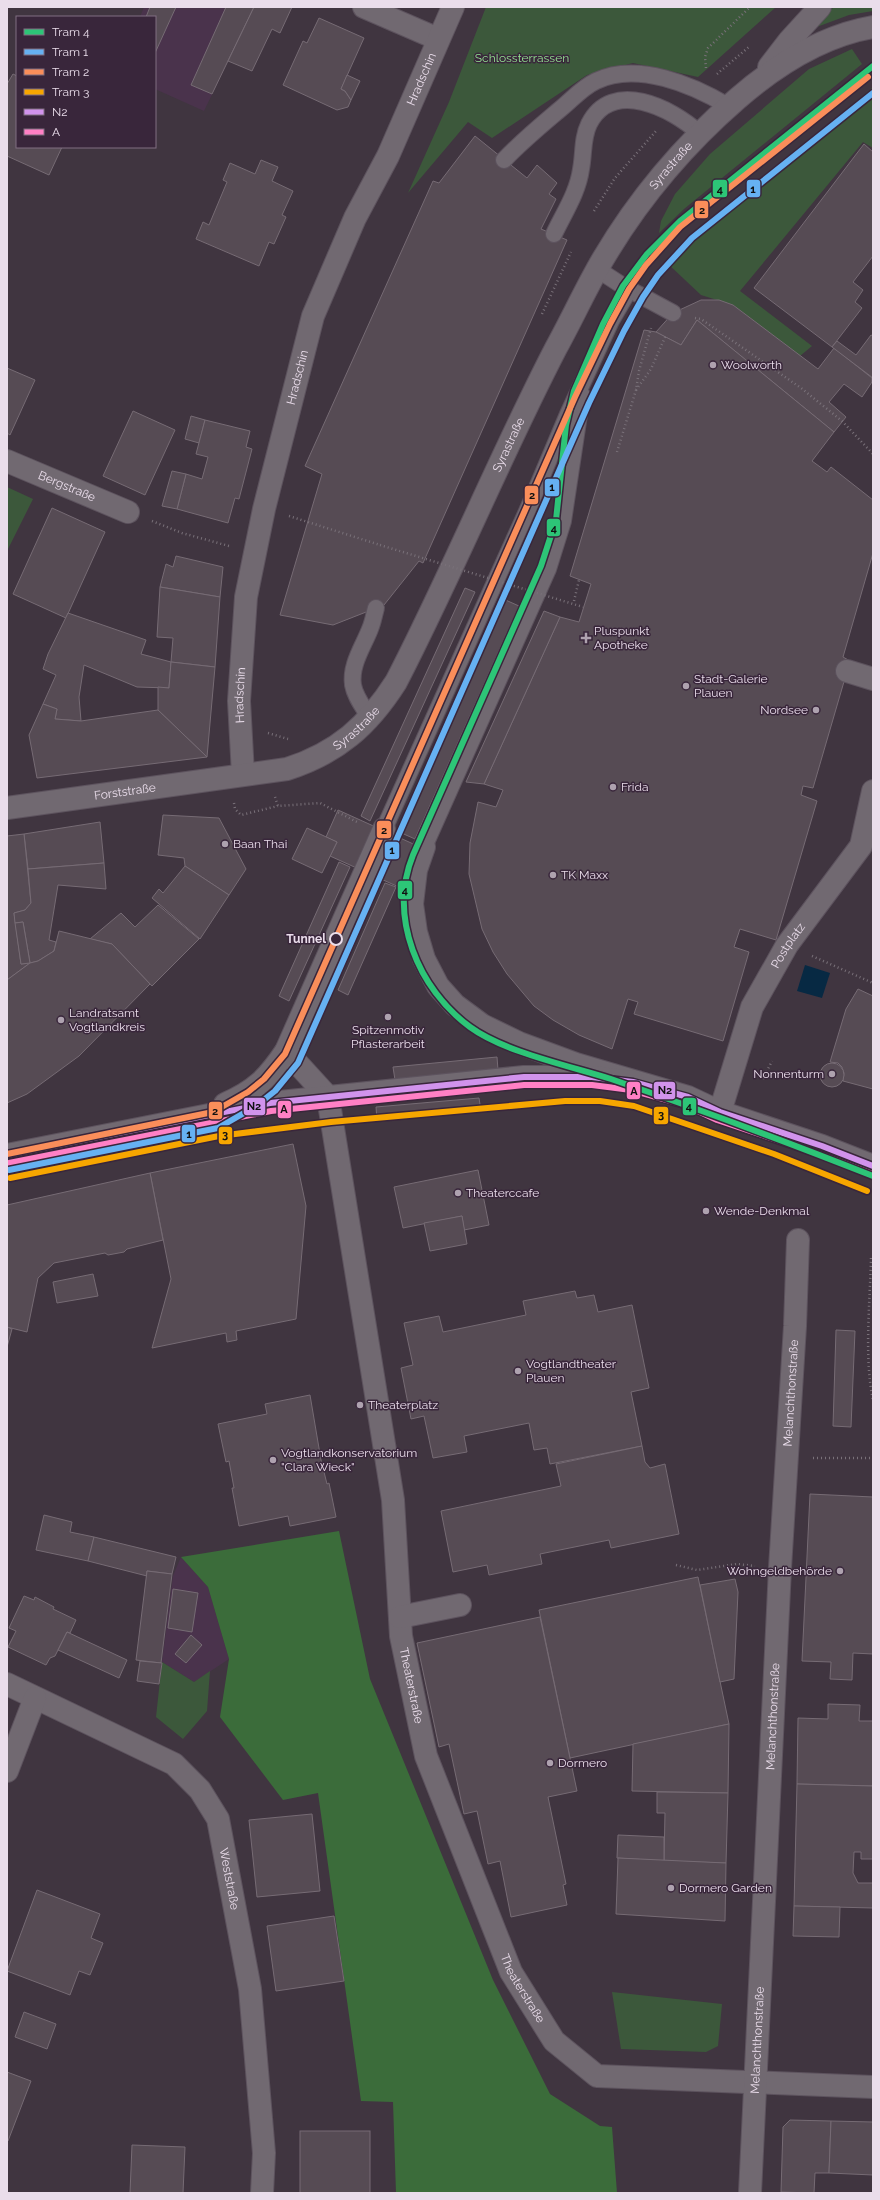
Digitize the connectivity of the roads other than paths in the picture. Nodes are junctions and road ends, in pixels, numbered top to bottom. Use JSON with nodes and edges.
{"nodes":[{"id":1,"x":364,"y":7,"type":"edge"},
{"id":2,"x":453,"y":7,"type":"edge"},
{"id":3,"x":820,"y":7,"type":"edge"},
{"id":4,"x":873,"y":27,"type":"edge"},
{"id":5,"x":438,"y":39,"type":"junction"},
{"id":6,"x":762,"y":77,"type":"junction"},
{"id":7,"x":728,"y":106,"type":"junction"},
{"id":8,"x":699,"y":133,"type":"junction"},
{"id":9,"x":504,"y":160,"type":"dead end"},
{"id":10,"x":554,"y":234,"type":"dead end"},
{"id":11,"x":597,"y":270,"type":"junction"},
{"id":12,"x":629,"y":290,"type":"junction"},
{"id":13,"x":673,"y":313,"type":"dead end"},
{"id":14,"x":585,"y":380,"type":"junction"},
{"id":15,"x":7,"y":461,"type":"edge"},
{"id":16,"x":128,"y":512,"type":"road end"},
{"id":17,"x":376,"y":608,"type":"dead end"},
{"id":18,"x":847,"y":671,"type":"dead end"},
{"id":19,"x":873,"y":679,"type":"edge"},
{"id":20,"x":370,"y":718,"type":"junction"},
{"id":21,"x":243,"y":774,"type":"junction"},
{"id":22,"x":873,"y":791,"type":"edge"},
{"id":23,"x":7,"y":808,"type":"edge"},
{"id":24,"x":384,"y":829,"type":"joint"},
{"id":25,"x":424,"y":847,"type":"joint"},
{"id":26,"x":519,"y":1043,"type":"junction"},
{"id":27,"x":286,"y":1051,"type":"junction"},
{"id":28,"x":524,"y":1077,"type":"junction"},
{"id":29,"x":633,"y":1082,"type":"junction"},
{"id":30,"x":328,"y":1097,"type":"junction"},
{"id":31,"x":720,"y":1112,"type":"junction"},
{"id":32,"x":193,"y":1118,"type":"junction"},
{"id":33,"x":7,"y":1155,"type":"edge"},
{"id":34,"x":873,"y":1166,"type":"edge"},
{"id":35,"x":798,"y":1240,"type":"dead end"},
{"id":36,"x":460,"y":1605,"type":"dead end"},
{"id":37,"x":400,"y":1617,"type":"junction"},
{"id":38,"x":7,"y":1684,"type":"edge"},
{"id":39,"x":35,"y":1698,"type":"junction"},
{"id":40,"x":7,"y":1771,"type":"edge"},
{"id":41,"x":755,"y":2081,"type":"junction"},
{"id":42,"x":873,"y":2087,"type":"edge"},
{"id":43,"x":262,"y":2193,"type":"edge"},
{"id":44,"x":750,"y":2193,"type":"edge"}],
"edges":[{"from":1,"to":5,"type":"street"},
{"from":2,"to":5,"type":"street","name":"Hradschin"},
{"from":3,"to":6,"type":"street","name":"Syrastraße"},
{"from":4,"to":6,"type":"street","name":"Syrastraße"},
{"from":5,"to":21,"type":"street","name":"Hradschin"},
{"from":6,"to":7,"type":"street","name":"Syrastraße"},
{"from":7,"to":8,"type":"street","name":"Syrastraße"},
{"from":7,"to":9,"type":"lane"},
{"from":8,"to":10,"type":"lane"},
{"from":8,"to":11,"type":"street","name":"Syrastraße"},
{"from":11,"to":12,"type":"lane"},
{"from":11,"to":20,"type":"street","name":"Syrastraße"},
{"from":12,"to":13,"type":"lane"},
{"from":12,"to":14,"type":"lane"},
{"from":14,"to":24,"type":"lane"},
{"from":14,"to":25,"type":"lane"},
{"from":15,"to":16,"type":"street","name":"Bergstraße"},
{"from":17,"to":20,"type":"lane"},
{"from":18,"to":19,"type":"street"},
{"from":20,"to":21,"type":"street","name":"Syrastraße"},
{"from":21,"to":23,"type":"street","name":"Forststraße"},
{"from":22,"to":31,"type":"street","name":"Postplatz"},
{"from":24,"to":27,"type":"street"},
{"from":25,"to":26,"type":"street"},
{"from":26,"to":28,"type":"street"},
{"from":26,"to":29,"type":"street"},
{"from":27,"to":30,"type":"street"},
{"from":27,"to":32,"type":"street"},
{"from":28,"to":29,"type":"street"},
{"from":28,"to":30,"type":"street"},
{"from":29,"to":31,"type":"street"},
{"from":30,"to":32,"type":"street"},
{"from":30,"to":37,"type":"street"},
{"from":31,"to":34,"type":"street"},
{"from":32,"to":33,"type":"street"},
{"from":35,"to":41,"type":"street","name":"Melanchthonstraße"},
{"from":36,"to":37,"type":"street"},
{"from":37,"to":41,"type":"street","name":"Theaterstraße"},
{"from":38,"to":39,"type":"street","name":"Weststraße"},
{"from":39,"to":40,"type":"street"},
{"from":39,"to":43,"type":"street","name":"Weststraße"},
{"from":41,"to":42,"type":"street","name":"Theaterstraße"},
{"from":41,"to":44,"type":"street","name":"Melanchthonstraße"}]}
